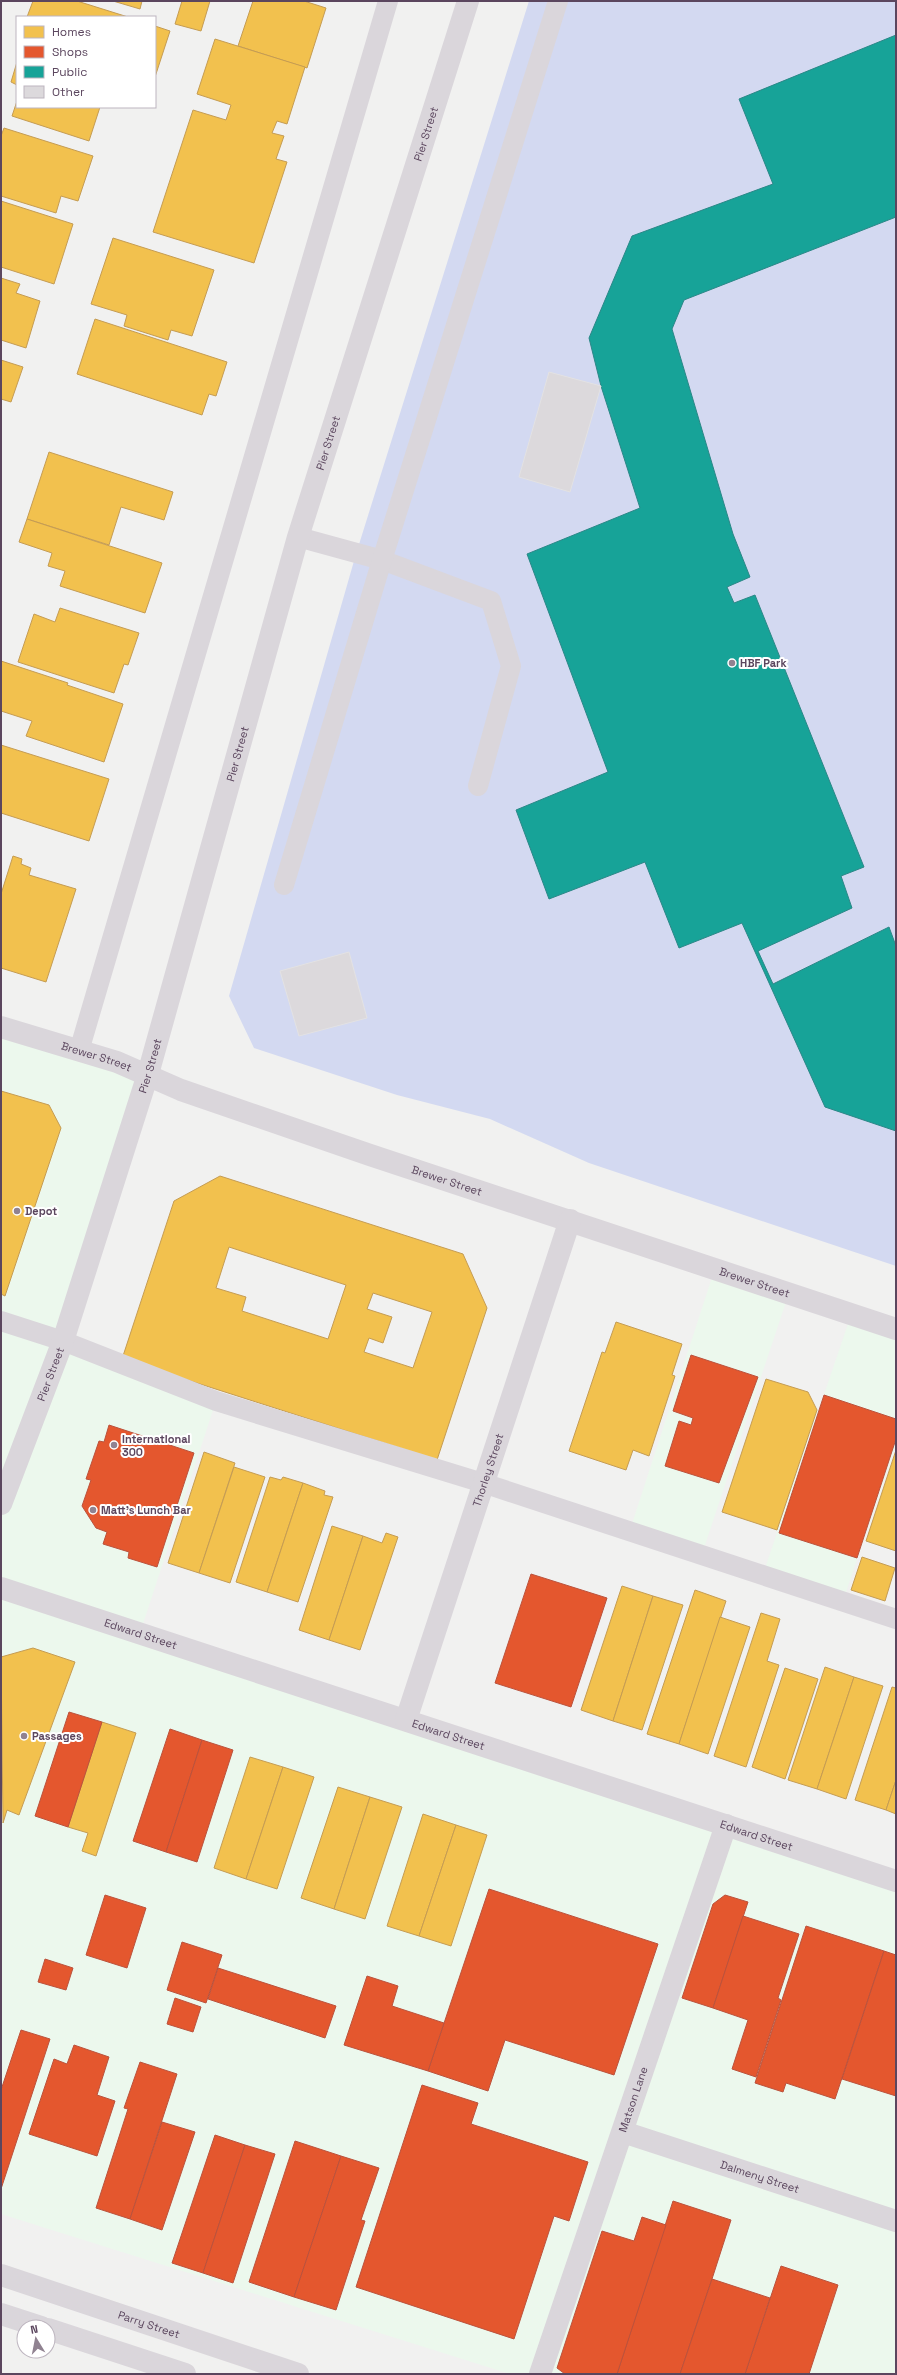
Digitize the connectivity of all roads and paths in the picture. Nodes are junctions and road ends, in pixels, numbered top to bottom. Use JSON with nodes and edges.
{"nodes":[{"id":1,"x":388,"y":1,"type":"edge"},
{"id":2,"x":468,"y":1,"type":"edge"},
{"id":3,"x":558,"y":1,"type":"edge"},
{"id":4,"x":298,"y":537,"type":"junction"},
{"id":5,"x":382,"y":560,"type":"junction"},
{"id":6,"x":478,"y":786,"type":"dead end"},
{"id":7,"x":284,"y":885,"type":"dead end"},
{"id":8,"x":1,"y":1027,"type":"edge"},
{"id":9,"x":79,"y":1051,"type":"junction"},
{"id":10,"x":148,"y":1074,"type":"junction"},
{"id":11,"x":570,"y":1220,"type":"junction"},
{"id":12,"x":1,"y":1321,"type":"edge"},
{"id":13,"x":896,"y":1329,"type":"edge"},
{"id":14,"x":63,"y":1341,"type":"junction"},
{"id":15,"x":483,"y":1483,"type":"junction"},
{"id":16,"x":1,"y":1504,"type":"edge"},
{"id":17,"x":1,"y":1588,"type":"edge"},
{"id":18,"x":896,"y":1619,"type":"edge"},
{"id":19,"x":406,"y":1720,"type":"junction"},
{"id":20,"x":726,"y":1825,"type":"junction"},
{"id":21,"x":896,"y":1881,"type":"edge"},
{"id":22,"x":623,"y":2132,"type":"junction"},
{"id":23,"x":896,"y":2221,"type":"edge"},
{"id":24,"x":1,"y":2274,"type":"edge"},
{"id":25,"x":1,"y":2314,"type":"edge"},
{"id":26,"x":16,"y":2319,"type":"edge"},
{"id":27,"x":56,"y":2332,"type":"edge"},
{"id":28,"x":185,"y":2374,"type":"edge"},
{"id":29,"x":298,"y":2374,"type":"edge"},
{"id":30,"x":540,"y":2374,"type":"edge"}],
"edges":[{"from":1,"to":9,"type":"lane"},
{"from":2,"to":4,"type":"street","name":"Pier Street"},
{"from":3,"to":5,"type":"lane"},
{"from":4,"to":5,"type":"lane"},
{"from":4,"to":10,"type":"street","name":"Pier Street"},
{"from":5,"to":6,"type":"lane"},
{"from":5,"to":7,"type":"lane"},
{"from":8,"to":9,"type":"street","name":"Brewer Street"},
{"from":9,"to":10,"type":"street","name":"Brewer Street"},
{"from":10,"to":11,"type":"street","name":"Brewer Street"},
{"from":10,"to":14,"type":"street","name":"Pier Street"},
{"from":11,"to":13,"type":"street","name":"Brewer Street"},
{"from":11,"to":15,"type":"street","name":"Thorley Street"},
{"from":12,"to":14,"type":"lane"},
{"from":14,"to":15,"type":"lane"},
{"from":14,"to":16,"type":"street","name":"Pier Street"},
{"from":15,"to":18,"type":"lane"},
{"from":15,"to":19,"type":"street","name":"Thorley Street"},
{"from":17,"to":19,"type":"street","name":"Edward Street"},
{"from":19,"to":20,"type":"street","name":"Edward Street"},
{"from":20,"to":21,"type":"street","name":"Edward Street"},
{"from":20,"to":22,"type":"street","name":"Matson Lane"},
{"from":22,"to":23,"type":"street","name":"Dalmeny Street"},
{"from":22,"to":30,"type":"street","name":"Matson Lane"},
{"from":24,"to":29,"type":"street","name":"Parry Street"},
{"from":25,"to":26,"type":"street"},
{"from":27,"to":28,"type":"street"}]}
